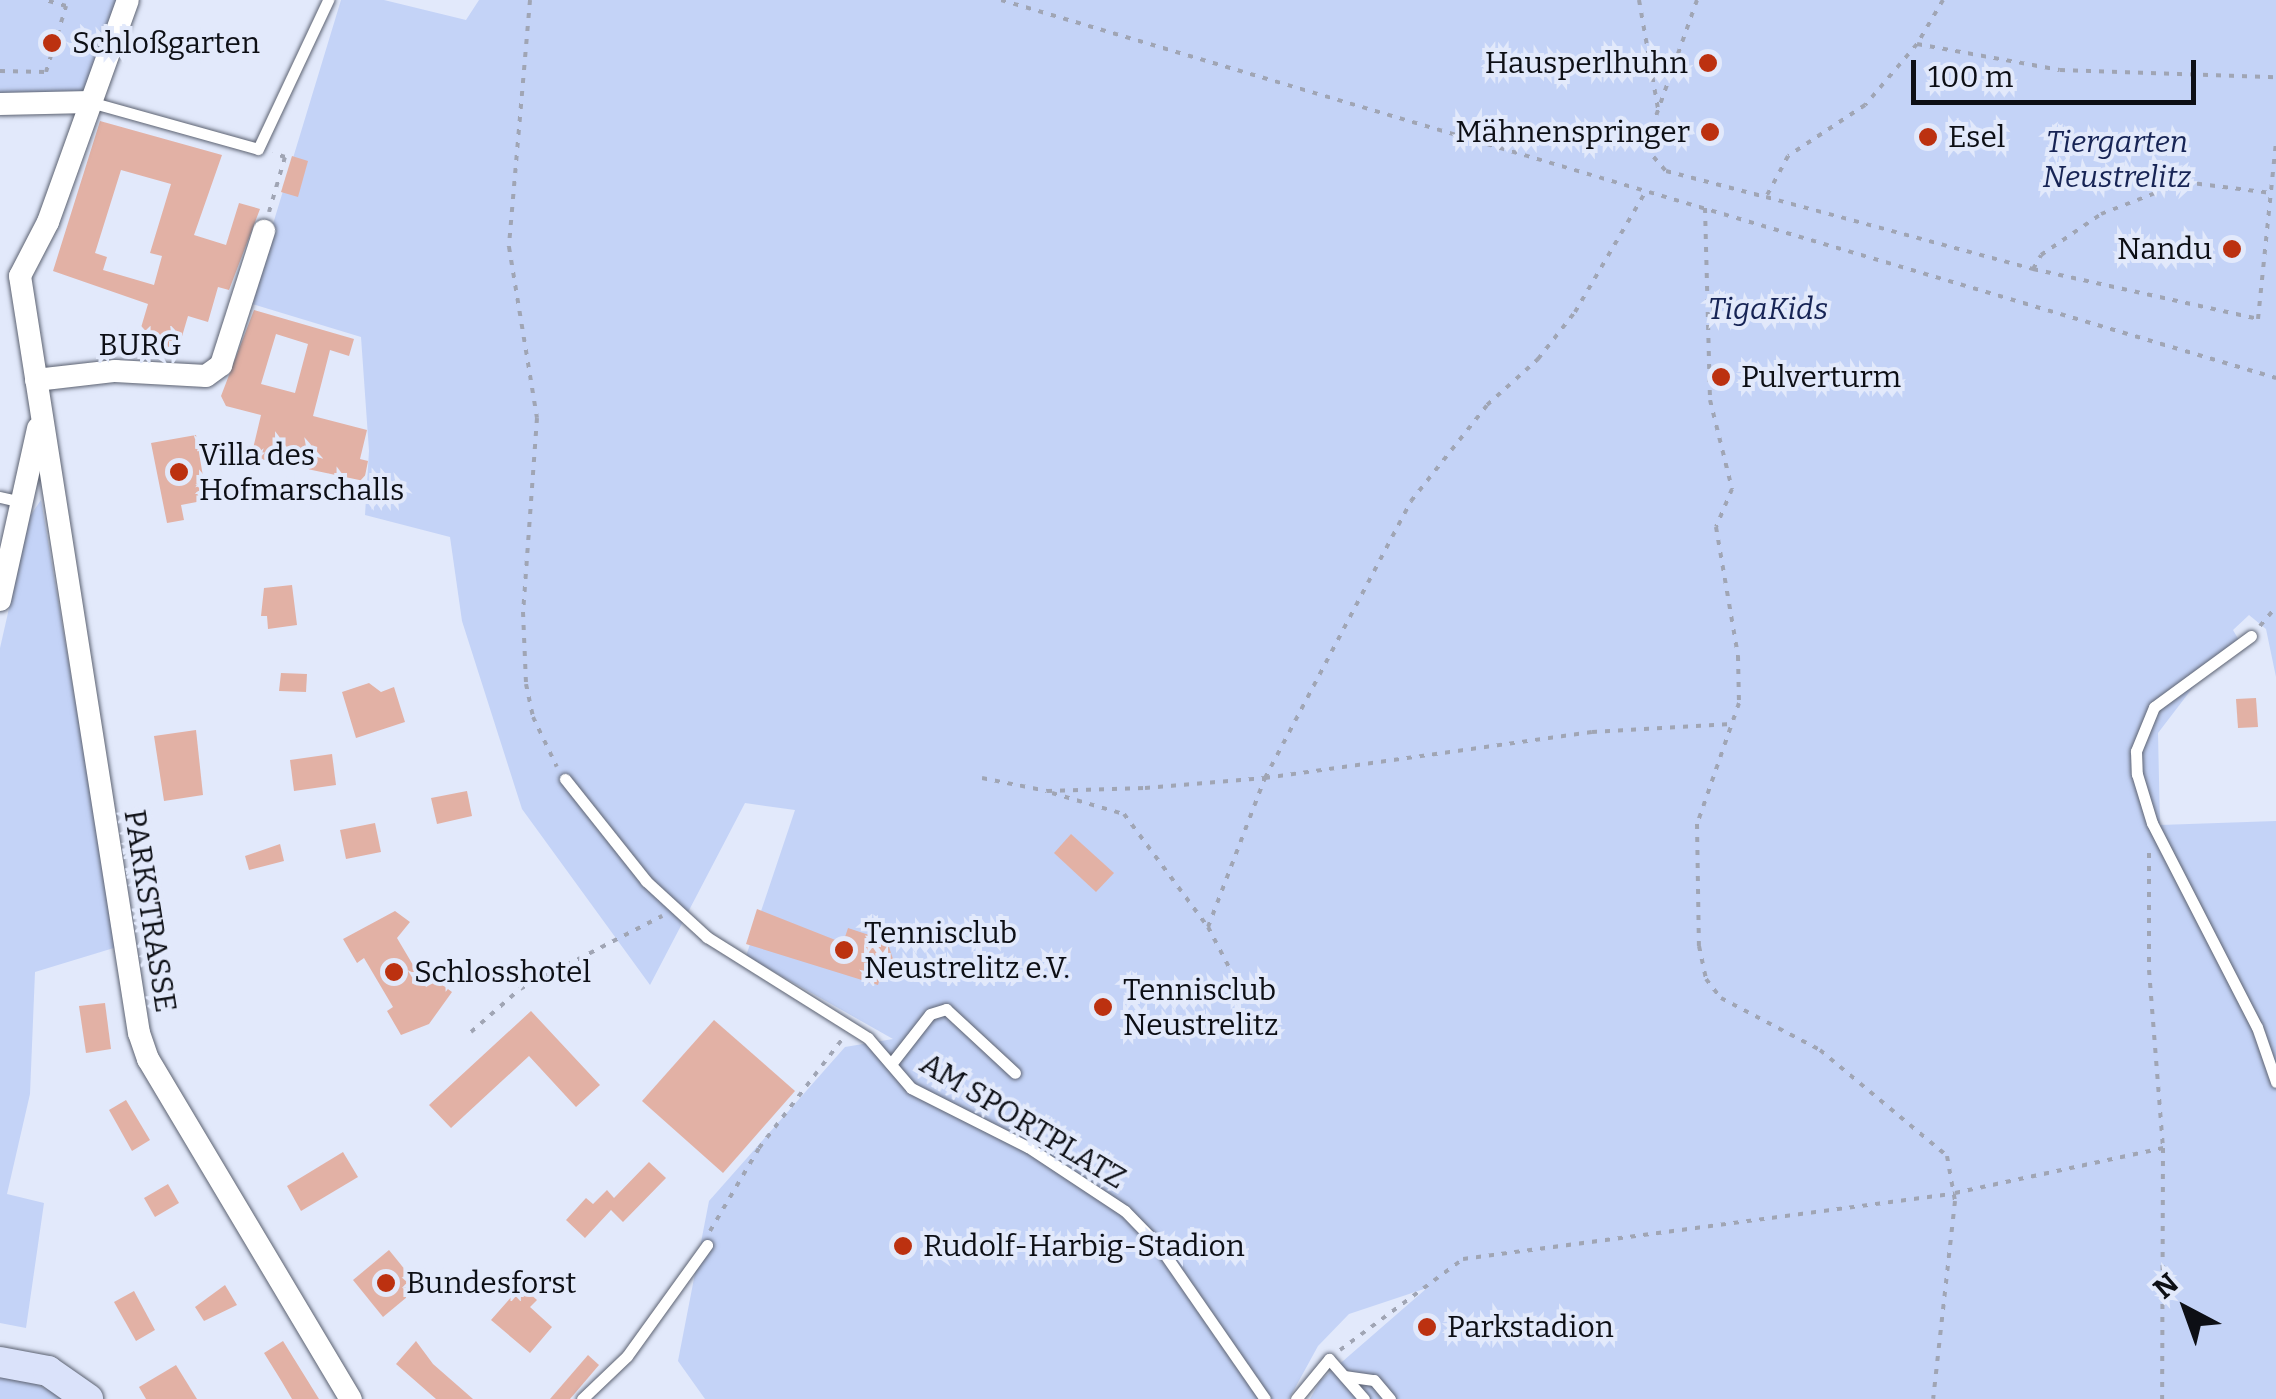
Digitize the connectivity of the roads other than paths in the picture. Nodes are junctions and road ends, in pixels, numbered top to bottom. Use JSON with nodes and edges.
{"nodes":[{"id":1,"x":128,"y":0,"type":"edge"},
{"id":2,"x":328,"y":0,"type":"edge"},
{"id":3,"x":90,"y":102,"type":"junction"},
{"id":4,"x":0,"y":104,"type":"edge"},
{"id":5,"x":264,"y":231,"type":"road end"},
{"id":6,"x":10,"y":276,"type":"edge"},
{"id":7,"x":36,"y":380,"type":"junction"},
{"id":8,"x":41,"y":412,"type":"junction"},
{"id":9,"x":11,"y":499,"type":"edge"},
{"id":10,"x":0,"y":600,"type":"edge"},
{"id":11,"x":2252,"y":636,"type":"road end"},
{"id":12,"x":565,"y":779,"type":"road end"},
{"id":13,"x":891,"y":1064,"type":"junction"},
{"id":14,"x":1016,"y":1073,"type":"dead end"},
{"id":15,"x":2276,"y":1082,"type":"edge"},
{"id":16,"x":707,"y":1245,"type":"road end"},
{"id":17,"x":0,"y":1362,"type":"edge"},
{"id":18,"x":1344,"y":1376,"type":"junction"},
{"id":19,"x":1360,"y":1397,"type":"edge"},
{"id":20,"x":88,"y":1399,"type":"edge"},
{"id":21,"x":351,"y":1399,"type":"edge"},
{"id":22,"x":582,"y":1399,"type":"edge"},
{"id":23,"x":1266,"y":1399,"type":"edge"},
{"id":24,"x":1296,"y":1399,"type":"edge"},
{"id":25,"x":1390,"y":1399,"type":"edge"}],
"edges":[{"from":1,"to":3,"type":"street"},
{"from":2,"to":3,"type":"lane"},
{"from":3,"to":4,"type":"street"},
{"from":3,"to":6,"type":"street"},
{"from":5,"to":7,"type":"street","name":"BURG"},
{"from":6,"to":7,"type":"street","name":"PARKSTRASSE"},
{"from":7,"to":8,"type":"street","name":"PARKSTRASSE"},
{"from":8,"to":9,"type":"street"},
{"from":8,"to":21,"type":"street","name":"PARKSTRASSE"},
{"from":9,"to":10,"type":"street"},
{"from":11,"to":15,"type":"lane"},
{"from":12,"to":13,"type":"lane","name":"AM SPORTPLATZ"},
{"from":13,"to":14,"type":"lane"},
{"from":13,"to":23,"type":"lane","name":"AM SPORTPLATZ"},
{"from":16,"to":22,"type":"lane"},
{"from":17,"to":20,"type":"main road"},
{"from":18,"to":19,"type":"lane"},
{"from":18,"to":24,"type":"lane"},
{"from":18,"to":25,"type":"lane"}]}
